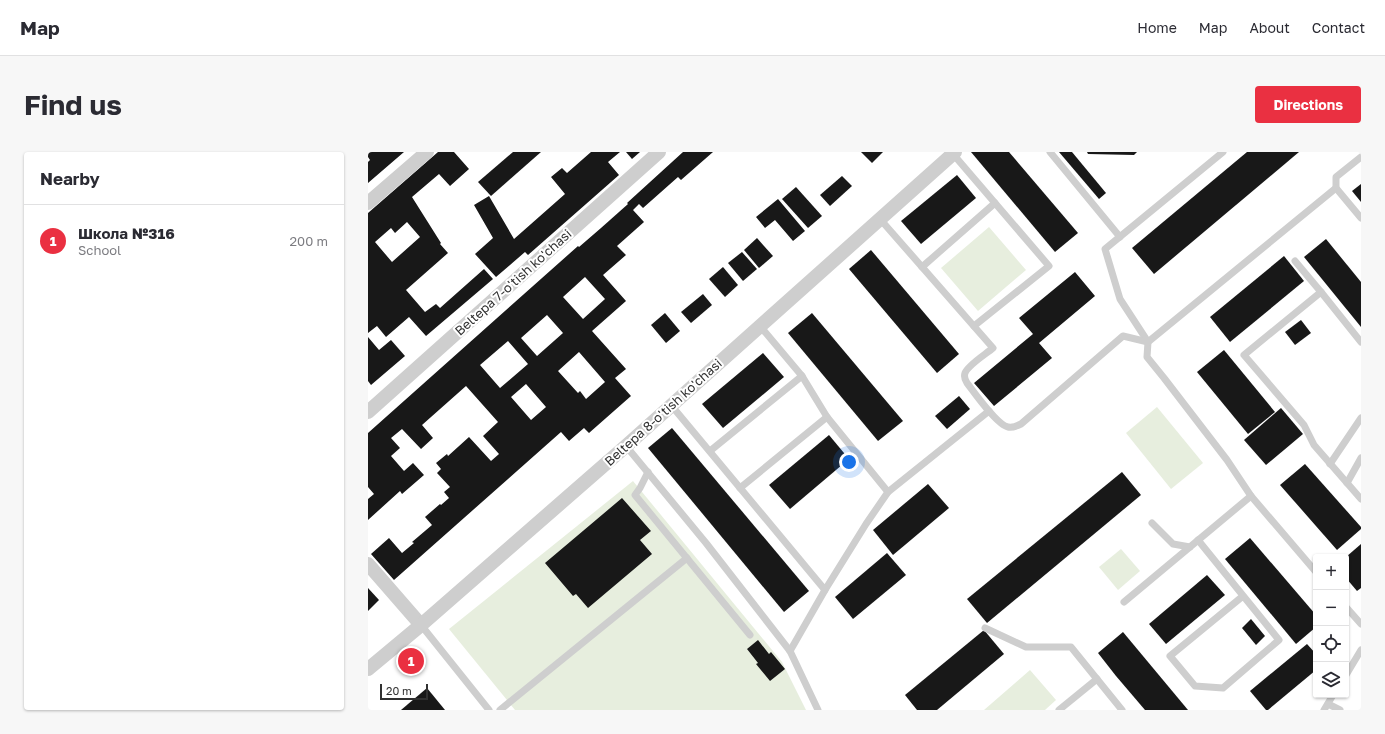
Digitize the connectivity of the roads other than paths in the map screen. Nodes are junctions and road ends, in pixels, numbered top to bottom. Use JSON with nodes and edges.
{"nodes":[{"id":1,"x":427,"y":152,"type":"edge"},
{"id":2,"x":659,"y":152,"type":"edge"},
{"id":3,"x":1050,"y":152,"type":"edge"},
{"id":4,"x":1223,"y":152,"type":"edge"},
{"id":5,"x":954,"y":153,"type":"edge"},
{"id":6,"x":1361,"y":157,"type":"edge"},
{"id":7,"x":1336,"y":188,"type":"junction"},
{"id":8,"x":368,"y":203,"type":"edge"},
{"id":9,"x":995,"y":203,"type":"junction"},
{"id":10,"x":1361,"y":218,"type":"edge"},
{"id":11,"x":880,"y":219,"type":"junction"},
{"id":12,"x":1120,"y":237,"type":"junction"},
{"id":13,"x":1295,"y":261,"type":"dead end"},
{"id":14,"x":922,"y":267,"type":"junction"},
{"id":15,"x":1321,"y":292,"type":"junction"},
{"id":16,"x":760,"y":326,"type":"junction"},
{"id":17,"x":974,"y":326,"type":"junction"},
{"id":18,"x":1148,"y":342,"type":"junction"},
{"id":19,"x":1361,"y":342,"type":"edge"},
{"id":20,"x":802,"y":376,"type":"junction"},
{"id":21,"x":671,"y":406,"type":"junction"},
{"id":22,"x":989,"y":411,"type":"junction"},
{"id":23,"x":368,"y":412,"type":"edge"},
{"id":24,"x":827,"y":417,"type":"junction"},
{"id":25,"x":1361,"y":418,"type":"edge"},
{"id":26,"x":626,"y":446,"type":"junction"},
{"id":27,"x":710,"y":451,"type":"junction"},
{"id":28,"x":1361,"y":458,"type":"edge"},
{"id":29,"x":1330,"y":464,"type":"junction"},
{"id":30,"x":648,"y":472,"type":"junction"},
{"id":31,"x":1347,"y":483,"type":"junction"},
{"id":32,"x":740,"y":488,"type":"junction"},
{"id":33,"x":888,"y":492,"type":"junction"},
{"id":34,"x":1251,"y":496,"type":"junction"},
{"id":35,"x":1361,"y":499,"type":"edge"},
{"id":36,"x":1152,"y":523,"type":"dead end"},
{"id":37,"x":1198,"y":540,"type":"junction"},
{"id":38,"x":1190,"y":547,"type":"junction"},
{"id":39,"x":687,"y":558,"type":"junction"},
{"id":40,"x":368,"y":564,"type":"edge"},
{"id":41,"x":1313,"y":568,"type":"edge"},
{"id":42,"x":825,"y":590,"type":"junction"},
{"id":43,"x":1243,"y":596,"type":"junction"},
{"id":44,"x":1124,"y":602,"type":"dead end"},
{"id":45,"x":1349,"y":610,"type":"edge"},
{"id":46,"x":1361,"y":624,"type":"edge"},
{"id":47,"x":421,"y":625,"type":"junction"},
{"id":48,"x":985,"y":628,"type":"dead end"},
{"id":49,"x":750,"y":635,"type":"dead end"},
{"id":50,"x":1361,"y":650,"type":"edge"},
{"id":51,"x":790,"y":651,"type":"junction"},
{"id":52,"x":368,"y":669,"type":"edge"},
{"id":53,"x":1349,"y":669,"type":"edge"},
{"id":54,"x":1096,"y":679,"type":"junction"},
{"id":55,"x":1331,"y":698,"type":"edge"},
{"id":56,"x":1326,"y":707,"type":"edge"},
{"id":57,"x":489,"y":710,"type":"edge"},
{"id":58,"x":500,"y":710,"type":"edge"},
{"id":59,"x":818,"y":710,"type":"edge"},
{"id":60,"x":1059,"y":710,"type":"edge"},
{"id":61,"x":1122,"y":710,"type":"edge"},
{"id":62,"x":1340,"y":710,"type":"edge"}],
"edges":[{"from":1,"to":8,"type":"street"},
{"from":2,"to":23,"type":"street","name":"Beltepa 7-o'tish ko'chasi"},
{"from":3,"to":12,"type":"lane"},
{"from":4,"to":12,"type":"lane"},
{"from":5,"to":9,"type":"lane"},
{"from":5,"to":11,"type":"street","name":"Beltepa 8-o'tish ko'chasi"},
{"from":6,"to":7,"type":"lane"},
{"from":7,"to":10,"type":"lane"},
{"from":7,"to":18,"type":"lane"},
{"from":9,"to":14,"type":"lane"},
{"from":9,"to":17,"type":"lane"},
{"from":11,"to":14,"type":"lane"},
{"from":11,"to":16,"type":"street","name":"Beltepa 8-o'tish ko'chasi"},
{"from":12,"to":18,"type":"lane"},
{"from":13,"to":15,"type":"lane"},
{"from":14,"to":17,"type":"lane"},
{"from":15,"to":19,"type":"lane"},
{"from":15,"to":29,"type":"lane"},
{"from":16,"to":20,"type":"lane"},
{"from":16,"to":21,"type":"street","name":"Beltepa 8-o'tish ko'chasi"},
{"from":17,"to":22,"type":"lane"},
{"from":18,"to":22,"type":"lane"},
{"from":18,"to":34,"type":"lane"},
{"from":20,"to":24,"type":"lane"},
{"from":20,"to":27,"type":"lane"},
{"from":21,"to":26,"type":"street","name":"Beltepa 8-o'tish ko'chasi"},
{"from":21,"to":27,"type":"lane"},
{"from":22,"to":33,"type":"lane"},
{"from":24,"to":32,"type":"lane"},
{"from":24,"to":33,"type":"lane"},
{"from":25,"to":29,"type":"lane"},
{"from":26,"to":30,"type":"lane"},
{"from":26,"to":47,"type":"street","name":"Beltepa 8-o'tish ko'chasi"},
{"from":27,"to":32,"type":"lane"},
{"from":28,"to":31,"type":"lane"},
{"from":29,"to":31,"type":"lane"},
{"from":30,"to":39,"type":"lane"},
{"from":30,"to":51,"type":"lane"},
{"from":31,"to":35,"type":"lane"},
{"from":32,"to":42,"type":"lane"},
{"from":33,"to":42,"type":"lane"},
{"from":34,"to":37,"type":"lane"},
{"from":34,"to":41,"type":"lane"},
{"from":36,"to":38,"type":"lane"},
{"from":37,"to":38,"type":"lane"},
{"from":37,"to":43,"type":"lane"},
{"from":38,"to":44,"type":"lane"},
{"from":39,"to":49,"type":"lane"},
{"from":39,"to":58,"type":"lane"},
{"from":40,"to":47,"type":"street"},
{"from":42,"to":51,"type":"lane"},
{"from":43,"to":43,"type":"lane"},
{"from":45,"to":46,"type":"lane"},
{"from":47,"to":52,"type":"street","name":"Beltepa 8-o'tish ko'chasi"},
{"from":47,"to":57,"type":"lane"},
{"from":48,"to":54,"type":"lane"},
{"from":50,"to":53,"type":"lane"},
{"from":51,"to":59,"type":"lane"},
{"from":54,"to":60,"type":"lane"},
{"from":54,"to":61,"type":"lane"},
{"from":55,"to":56,"type":"lane"},
{"from":56,"to":62,"type":"lane"}]}
